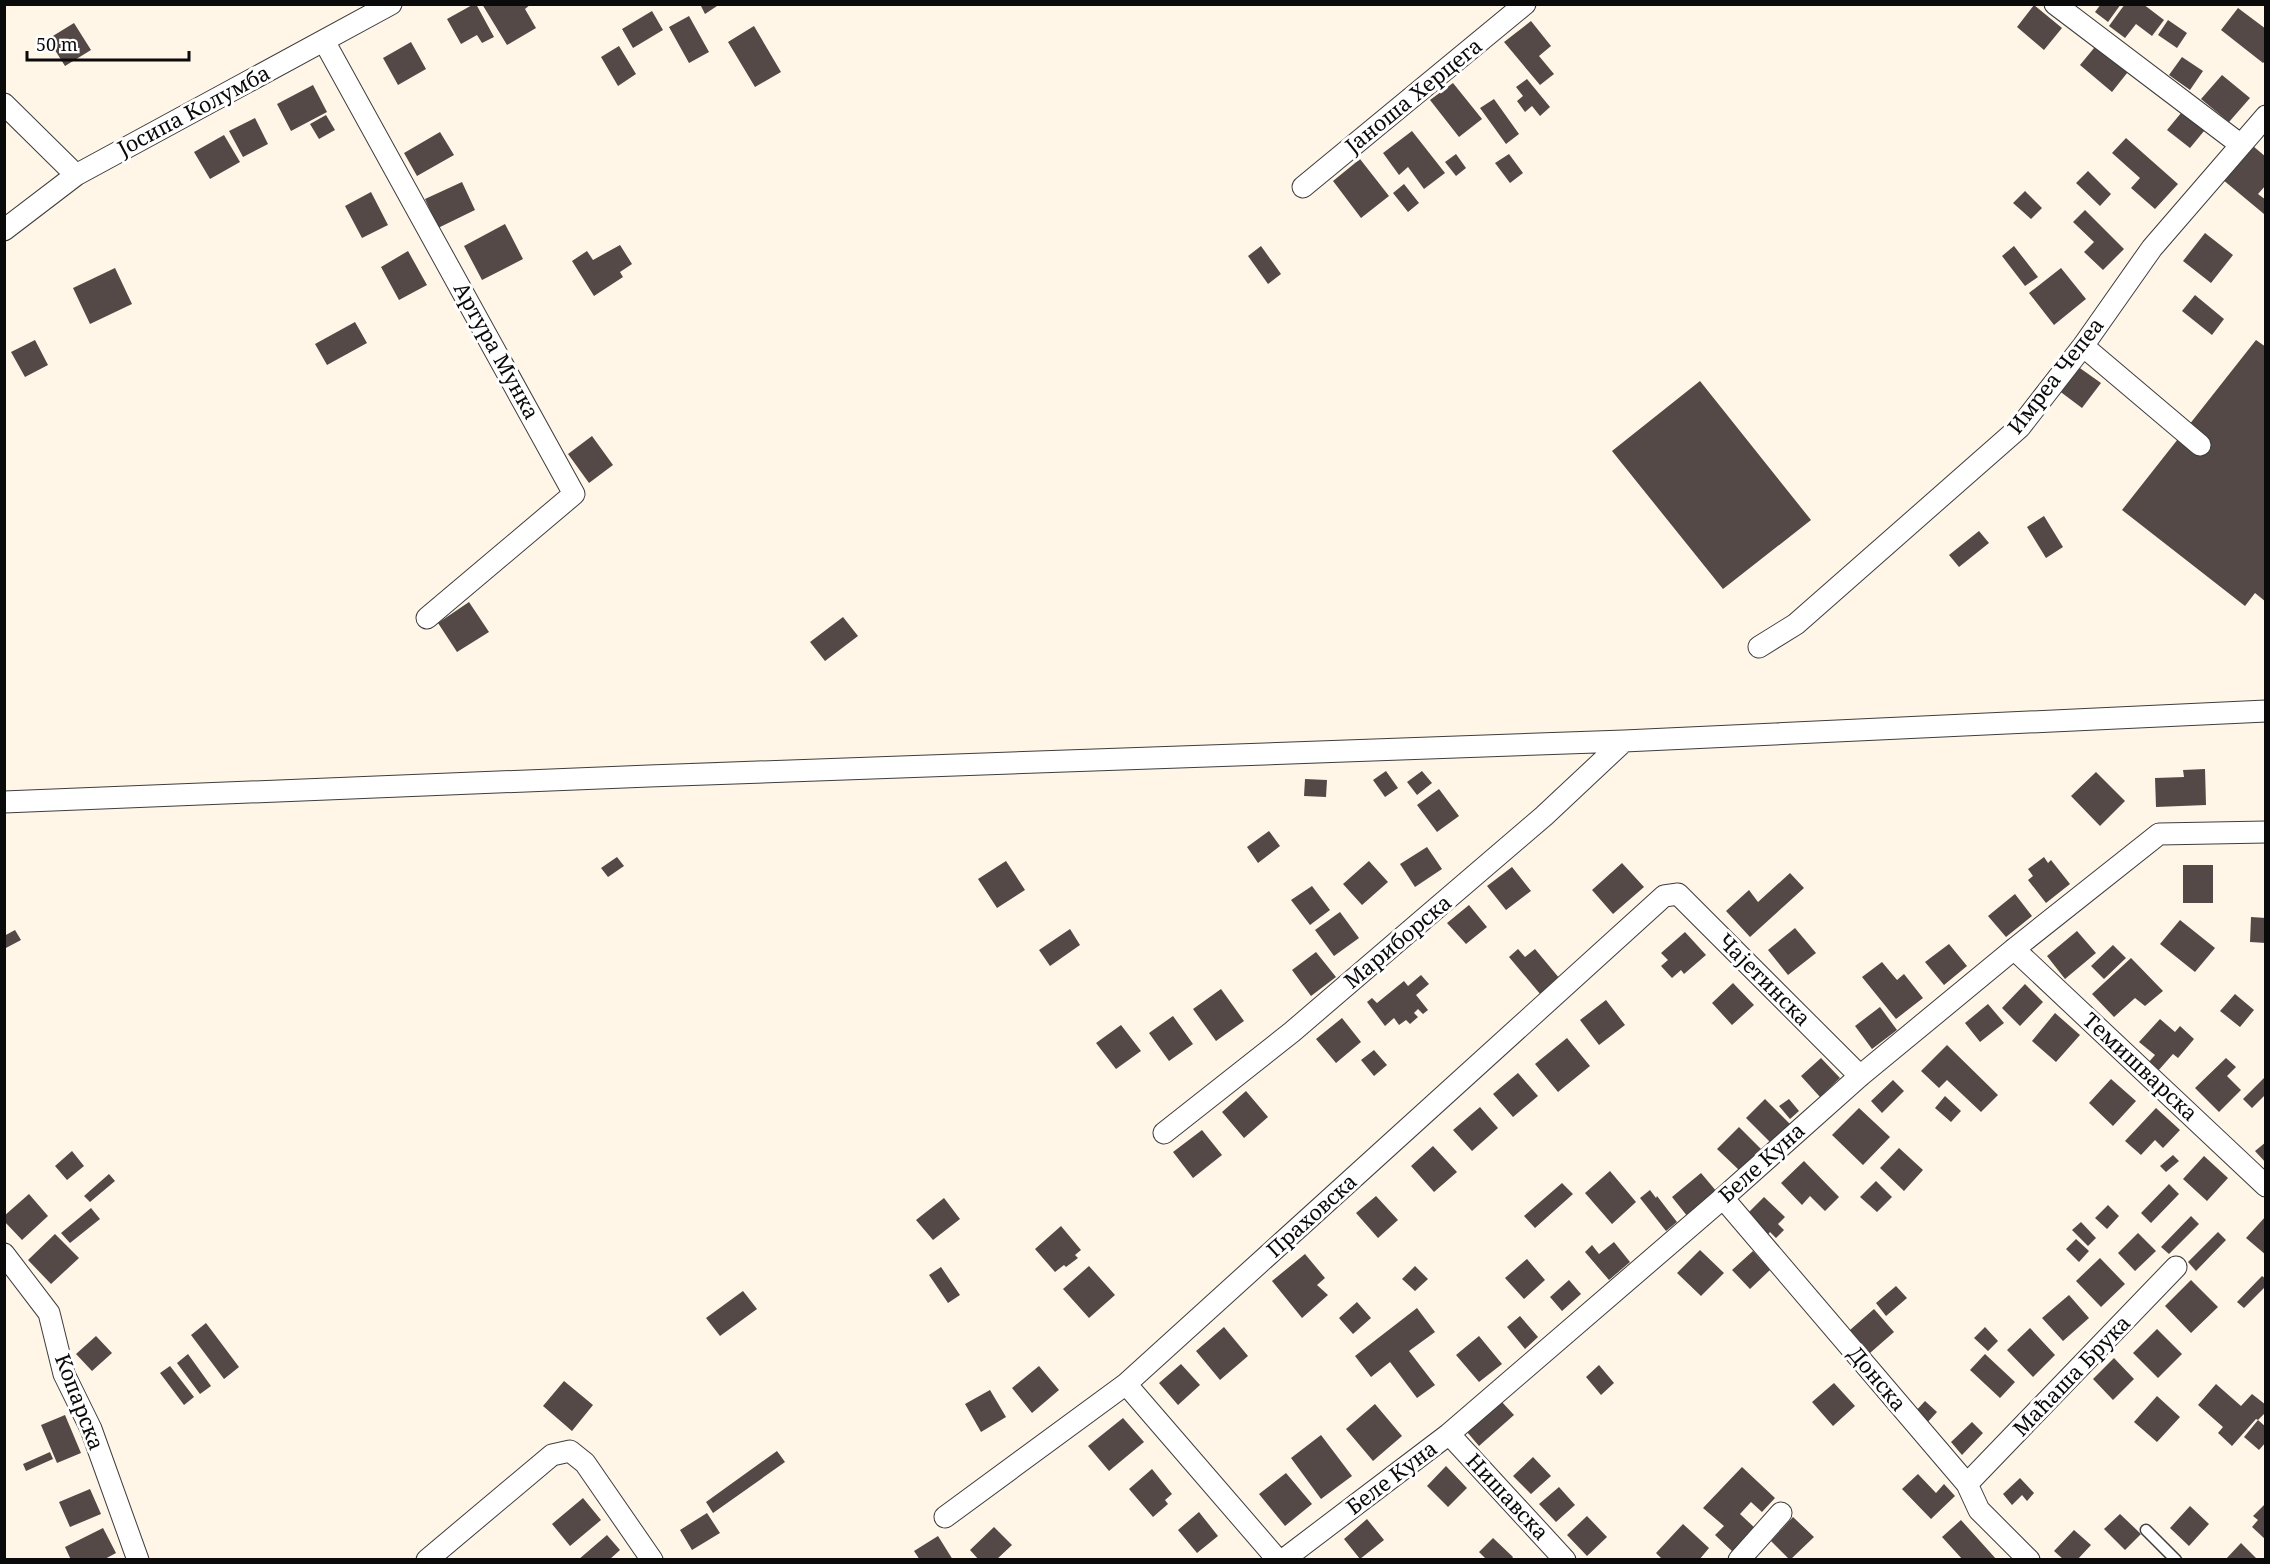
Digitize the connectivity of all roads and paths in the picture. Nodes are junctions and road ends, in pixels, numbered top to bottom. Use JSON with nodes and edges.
{"nodes":[{"id":1,"x":392,"y":4,"type":"edge"},
{"id":2,"x":1525,"y":4,"type":"edge"},
{"id":3,"x":2055,"y":4,"type":"edge"},
{"id":4,"x":324,"y":41,"type":"junction"},
{"id":5,"x":4,"y":104,"type":"edge"},
{"id":6,"x":2265,"y":116,"type":"edge"},
{"id":7,"x":2241,"y":145,"type":"junction"},
{"id":8,"x":76,"y":175,"type":"junction"},
{"id":9,"x":1303,"y":187,"type":"dead end"},
{"id":10,"x":4,"y":230,"type":"edge"},
{"id":11,"x":2083,"y":346,"type":"junction"},
{"id":12,"x":2200,"y":445,"type":"dead end"},
{"id":13,"x":428,"y":618,"type":"dead end"},
{"id":14,"x":1759,"y":647,"type":"dead end"},
{"id":15,"x":2265,"y":711,"type":"edge"},
{"id":16,"x":1624,"y":741,"type":"junction"},
{"id":17,"x":4,"y":802,"type":"edge"},
{"id":18,"x":2265,"y":832,"type":"edge"},
{"id":19,"x":1664,"y":896,"type":"joint"},
{"id":20,"x":2014,"y":949,"type":"junction"},
{"id":21,"x":1860,"y":1076,"type":"junction"},
{"id":22,"x":1164,"y":1133,"type":"dead end"},
{"id":23,"x":2265,"y":1186,"type":"edge"},
{"id":24,"x":1723,"y":1198,"type":"junction"},
{"id":25,"x":4,"y":1254,"type":"edge"},
{"id":26,"x":2176,"y":1267,"type":"dead end"},
{"id":27,"x":1126,"y":1384,"type":"junction"},
{"id":28,"x":1449,"y":1434,"type":"junction"},
{"id":29,"x":1967,"y":1484,"type":"junction"},
{"id":30,"x":1781,"y":1513,"type":"dead end"},
{"id":31,"x":945,"y":1517,"type":"dead end"},
{"id":32,"x":2146,"y":1530,"type":"dead end"},
{"id":33,"x":138,"y":1560,"type":"edge"},
{"id":34,"x":428,"y":1560,"type":"edge"},
{"id":35,"x":652,"y":1560,"type":"edge"},
{"id":36,"x":1278,"y":1560,"type":"edge"},
{"id":37,"x":1282,"y":1560,"type":"edge"},
{"id":38,"x":1565,"y":1560,"type":"edge"},
{"id":39,"x":1739,"y":1560,"type":"edge"},
{"id":40,"x":2029,"y":1560,"type":"edge"},
{"id":41,"x":2176,"y":1560,"type":"edge"}],
"edges":[{"from":1,"to":4,"type":"street","name":"Јосипа Колумба"},
{"from":2,"to":9,"type":"street","name":"Јаноша Херцега"},
{"from":3,"to":7,"type":"street"},
{"from":4,"to":8,"type":"street","name":"Јосипа Колумба"},
{"from":4,"to":13,"type":"street","name":"Артура Мунка"},
{"from":5,"to":8,"type":"street"},
{"from":6,"to":7,"type":"street","name":"Имреа Чепеа"},
{"from":7,"to":11,"type":"street","name":"Имреа Чепеа"},
{"from":8,"to":10,"type":"street","name":"Јосипа Колумба"},
{"from":11,"to":12,"type":"street"},
{"from":11,"to":14,"type":"street","name":"Имреа Чепеа"},
{"from":15,"to":16,"type":"street"},
{"from":16,"to":17,"type":"street"},
{"from":16,"to":22,"type":"street","name":"Мариборска"},
{"from":18,"to":20,"type":"street","name":"Беле Куна"},
{"from":19,"to":21,"type":"street","name":"Чајетинска"},
{"from":19,"to":27,"type":"street","name":"Праховска"},
{"from":20,"to":21,"type":"street","name":"Беле Куна"},
{"from":20,"to":23,"type":"street","name":"Темишварска"},
{"from":21,"to":24,"type":"street","name":"Беле Куна"},
{"from":24,"to":28,"type":"street","name":"Беле Куна"},
{"from":24,"to":29,"type":"street","name":"Донска"},
{"from":25,"to":33,"type":"street","name":"Копарска"},
{"from":26,"to":29,"type":"street","name":"Маћаша Брука"},
{"from":27,"to":31,"type":"street","name":"Праховска"},
{"from":27,"to":36,"type":"street"},
{"from":28,"to":37,"type":"street","name":"Беле Куна"},
{"from":28,"to":38,"type":"street","name":"Нишавска"},
{"from":29,"to":40,"type":"street","name":"Донска"},
{"from":30,"to":39,"type":"street"},
{"from":32,"to":41,"type":"lane"},
{"from":34,"to":35,"type":"street"}]}
